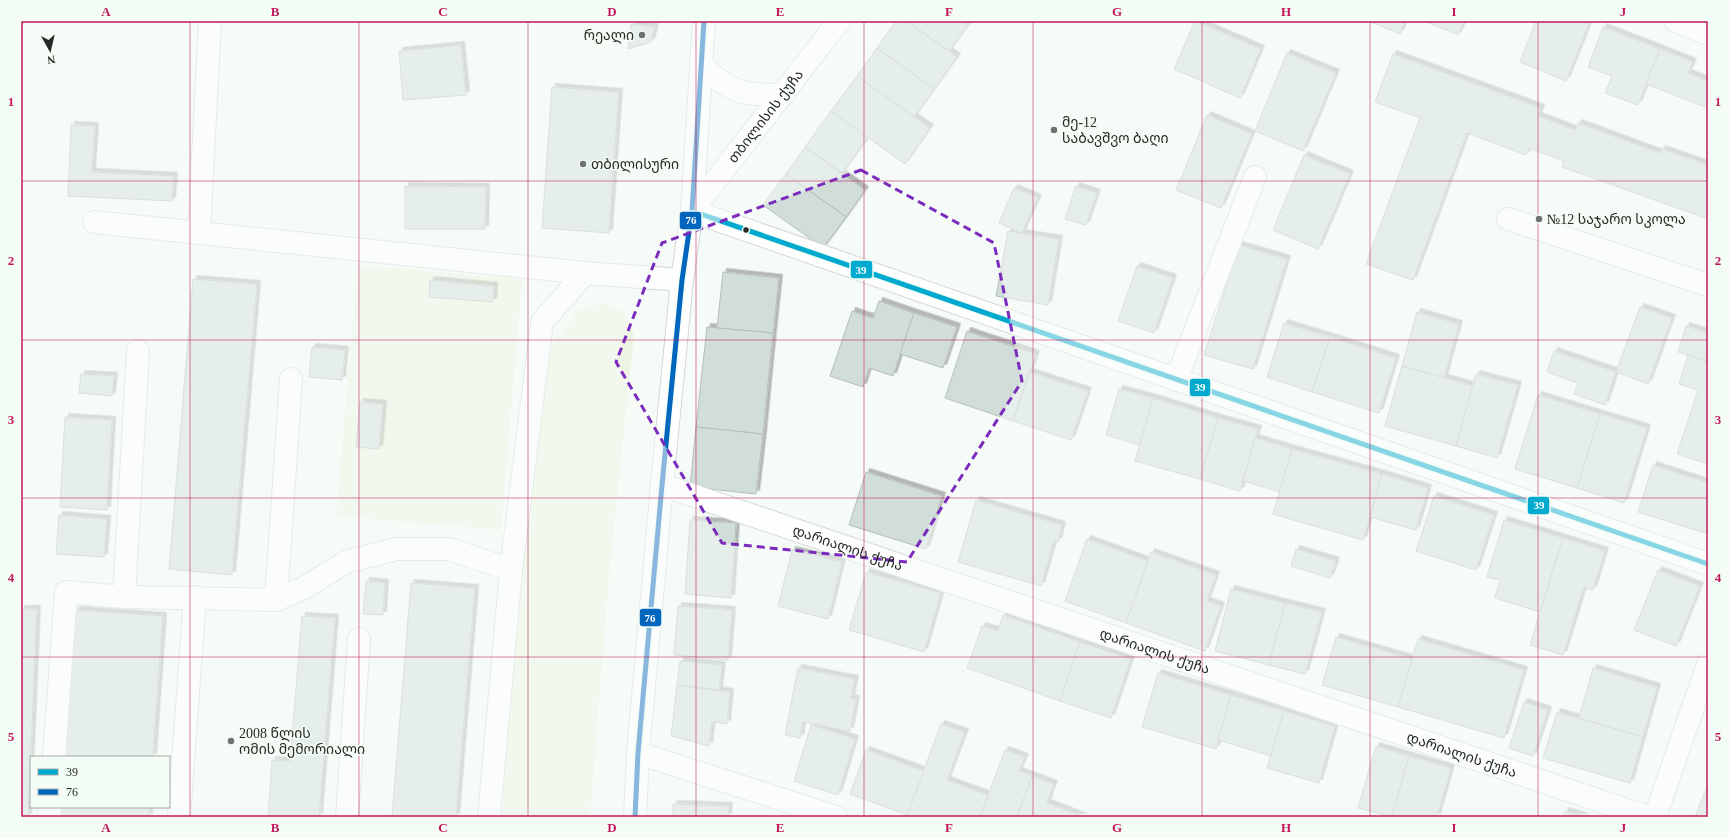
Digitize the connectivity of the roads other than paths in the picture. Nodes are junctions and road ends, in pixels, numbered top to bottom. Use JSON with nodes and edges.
{"nodes":[{"id":1,"x":210,"y":21,"type":"edge"},
{"id":2,"x":704,"y":21,"type":"edge"},
{"id":3,"x":840,"y":21,"type":"edge"},
{"id":4,"x":1676,"y":21,"type":"edge"},
{"id":5,"x":1708,"y":34,"type":"edge"},
{"id":6,"x":701,"y":63,"type":"junction"},
{"id":7,"x":784,"y":94,"type":"junction"},
{"id":8,"x":1254,"y":177,"type":"dead end"},
{"id":9,"x":692,"y":211,"type":"junction"},
{"id":10,"x":1508,"y":219,"type":"dead end"},
{"id":11,"x":94,"y":222,"type":"dead end"},
{"id":12,"x":198,"y":233,"type":"junction"},
{"id":13,"x":585,"y":273,"type":"junction"},
{"id":14,"x":682,"y":280,"type":"junction"},
{"id":15,"x":1708,"y":285,"type":"edge"},
{"id":16,"x":138,"y":351,"type":"dead end"},
{"id":17,"x":291,"y":379,"type":"dead end"},
{"id":18,"x":1176,"y":380,"type":"junction"},
{"id":19,"x":662,"y":485,"type":"junction"},
{"id":20,"x":1708,"y":564,"type":"edge"},
{"id":21,"x":511,"y":570,"type":"junction"},
{"id":22,"x":124,"y":597,"type":"junction"},
{"id":23,"x":195,"y":597,"type":"junction"},
{"id":24,"x":276,"y":600,"type":"junction"},
{"id":25,"x":359,"y":639,"type":"dead end"},
{"id":26,"x":1708,"y":664,"type":"edge"},
{"id":27,"x":638,"y":752,"type":"junction"},
{"id":28,"x":54,"y":756,"type":"edge"},
{"id":29,"x":179,"y":817,"type":"edge"},
{"id":30,"x":347,"y":817,"type":"edge"},
{"id":31,"x":489,"y":817,"type":"edge"},
{"id":32,"x":636,"y":817,"type":"edge"},
{"id":33,"x":836,"y":817,"type":"edge"},
{"id":34,"x":1648,"y":817,"type":"edge"},
{"id":35,"x":1654,"y":817,"type":"edge"}],
"edges":[{"from":1,"to":12,"type":"street"},
{"from":2,"to":6,"type":"street"},
{"from":3,"to":7,"type":"street","name":"თბილისის ქუჩა"},
{"from":4,"to":5,"type":"street"},
{"from":6,"to":7,"type":"street"},
{"from":6,"to":9,"type":"street"},
{"from":7,"to":9,"type":"street","name":"თბილისის ქუჩა"},
{"from":8,"to":18,"type":"street"},
{"from":9,"to":14,"type":"street"},
{"from":9,"to":18,"type":"street"},
{"from":10,"to":15,"type":"street"},
{"from":11,"to":12,"type":"street"},
{"from":12,"to":13,"type":"street"},
{"from":13,"to":14,"type":"street"},
{"from":13,"to":21,"type":"street"},
{"from":14,"to":19,"type":"street"},
{"from":16,"to":22,"type":"street"},
{"from":17,"to":24,"type":"street"},
{"from":18,"to":20,"type":"street"},
{"from":19,"to":27,"type":"street"},
{"from":19,"to":34,"type":"street","name":"დარიალის ქუჩა"},
{"from":21,"to":24,"type":"street"},
{"from":21,"to":31,"type":"street"},
{"from":22,"to":23,"type":"street"},
{"from":22,"to":28,"type":"street"},
{"from":23,"to":24,"type":"street"},
{"from":23,"to":29,"type":"street"},
{"from":25,"to":30,"type":"street"},
{"from":26,"to":35,"type":"street"},
{"from":27,"to":32,"type":"street"},
{"from":27,"to":33,"type":"street"}]}
